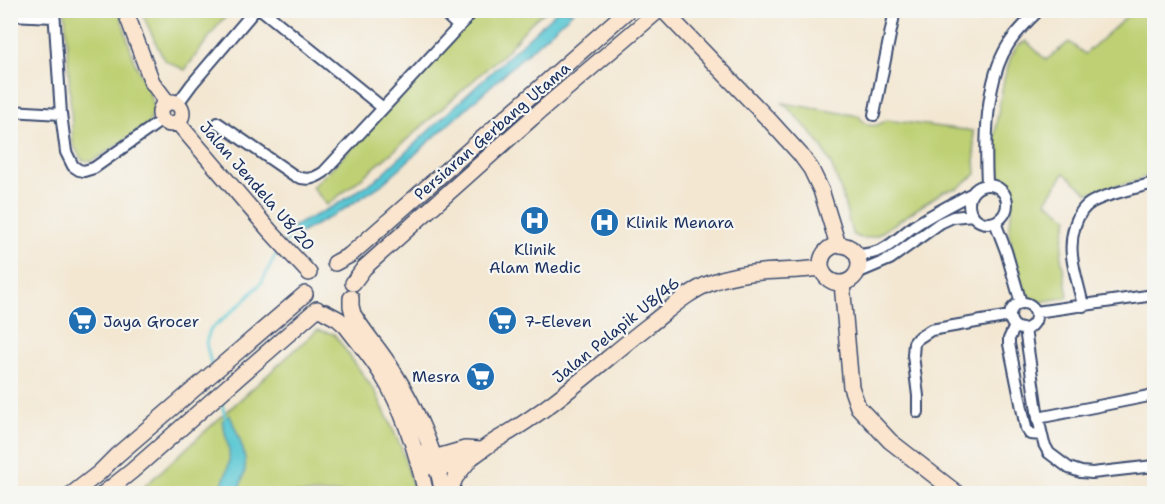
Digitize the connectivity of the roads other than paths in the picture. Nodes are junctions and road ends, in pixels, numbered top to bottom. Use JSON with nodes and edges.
{"nodes":[{"id":1,"x":125,"y":10,"type":"edge"},
{"id":2,"x":255,"y":10,"type":"edge"},
{"id":3,"x":262,"y":10,"type":"edge"},
{"id":4,"x":441,"y":10,"type":"edge"},
{"id":5,"x":474,"y":10,"type":"edge"},
{"id":6,"x":628,"y":10,"type":"edge"},
{"id":7,"x":661,"y":10,"type":"edge"},
{"id":8,"x":895,"y":10,"type":"edge"},
{"id":9,"x":1033,"y":12,"type":"edge"},
{"id":10,"x":54,"y":14,"type":"edge"},
{"id":11,"x":10,"y":15,"type":"edge"},
{"id":12,"x":459,"y":27,"type":"junction"},
{"id":13,"x":172,"y":103,"type":"junction"},
{"id":14,"x":383,"y":108,"type":"junction"},
{"id":15,"x":10,"y":111,"type":"edge"},
{"id":16,"x":61,"y":114,"type":"junction"},
{"id":17,"x":874,"y":115,"type":"dead end"},
{"id":18,"x":170,"y":121,"type":"junction"},
{"id":19,"x":218,"y":123,"type":"dead end"},
{"id":20,"x":1155,"y":183,"type":"edge"},
{"id":21,"x":987,"y":184,"type":"junction"},
{"id":22,"x":971,"y":194,"type":"junction"},
{"id":23,"x":973,"y":215,"type":"junction"},
{"id":24,"x":994,"y":222,"type":"junction"},
{"id":25,"x":838,"y":245,"type":"junction"},
{"id":26,"x":856,"y":255,"type":"junction"},
{"id":27,"x":335,"y":264,"type":"junction"},
{"id":28,"x":821,"y":268,"type":"junction"},
{"id":29,"x":309,"y":273,"type":"junction"},
{"id":30,"x":857,"y":273,"type":"junction"},
{"id":31,"x":353,"y":282,"type":"junction"},
{"id":32,"x":842,"y":283,"type":"junction"},
{"id":33,"x":305,"y":294,"type":"junction"},
{"id":34,"x":1155,"y":295,"type":"edge"},
{"id":35,"x":351,"y":298,"type":"junction"},
{"id":36,"x":1021,"y":303,"type":"junction"},
{"id":37,"x":1083,"y":306,"type":"junction"},
{"id":38,"x":321,"y":311,"type":"junction"},
{"id":39,"x":1036,"y":312,"type":"junction"},
{"id":40,"x":1017,"y":324,"type":"junction"},
{"id":41,"x":1155,"y":395,"type":"edge"},
{"id":42,"x":918,"y":412,"type":"dead end"},
{"id":43,"x":1038,"y":418,"type":"junction"},
{"id":44,"x":425,"y":433,"type":"junction"},
{"id":45,"x":1042,"y":435,"type":"junction"},
{"id":46,"x":415,"y":450,"type":"junction"},
{"id":47,"x":472,"y":452,"type":"junction"},
{"id":48,"x":434,"y":464,"type":"junction"},
{"id":49,"x":1155,"y":466,"type":"edge"},
{"id":50,"x":425,"y":491,"type":"edge"},
{"id":51,"x":72,"y":494,"type":"edge"},
{"id":52,"x":103,"y":494,"type":"edge"},
{"id":53,"x":443,"y":494,"type":"edge"},
{"id":54,"x":449,"y":494,"type":"edge"},
{"id":55,"x":958,"y":494,"type":"edge"}],
"edges":[{"from":1,"to":13,"type":"street"},
{"from":2,"to":13,"type":"street"},
{"from":3,"to":14,"type":"street"},
{"from":4,"to":12,"type":"street"},
{"from":5,"to":12,"type":"street"},
{"from":6,"to":27,"type":"street","name":"Persiaran Gerbang Utama"},
{"from":7,"to":25,"type":"street"},
{"from":7,"to":31,"type":"street","name":"Persiaran Gerbang Utama"},
{"from":8,"to":17,"type":"street"},
{"from":9,"to":21,"type":"street"},
{"from":10,"to":11,"type":"street"},
{"from":10,"to":16,"type":"street"},
{"from":12,"to":14,"type":"street"},
{"from":13,"to":18,"type":"street"},
{"from":14,"to":19,"type":"street"},
{"from":15,"to":16,"type":"street"},
{"from":16,"to":18,"type":"street"},
{"from":18,"to":29,"type":"street","name":"Jalan Jendela U8/20"},
{"from":20,"to":37,"type":"street"},
{"from":21,"to":22,"type":"street"},
{"from":21,"to":24,"type":"street"},
{"from":22,"to":23,"type":"street"},
{"from":22,"to":26,"type":"street"},
{"from":23,"to":24,"type":"street"},
{"from":23,"to":30,"type":"street"},
{"from":24,"to":36,"type":"street"},
{"from":25,"to":26,"type":"street"},
{"from":25,"to":28,"type":"street"},
{"from":26,"to":30,"type":"street"},
{"from":27,"to":29,"type":"street"},
{"from":27,"to":31,"type":"street"},
{"from":28,"to":32,"type":"street"},
{"from":28,"to":47,"type":"street","name":"Jalan Pelapik U8/46"},
{"from":29,"to":33,"type":"street"},
{"from":30,"to":32,"type":"street"},
{"from":31,"to":35,"type":"street"},
{"from":32,"to":55,"type":"street"},
{"from":33,"to":38,"type":"street"},
{"from":33,"to":51,"type":"street"},
{"from":34,"to":37,"type":"street"},
{"from":35,"to":38,"type":"street"},
{"from":35,"to":44,"type":"street"},
{"from":36,"to":39,"type":"street"},
{"from":36,"to":40,"type":"street"},
{"from":37,"to":39,"type":"street"},
{"from":38,"to":46,"type":"street"},
{"from":38,"to":52,"type":"street"},
{"from":39,"to":40,"type":"street"},
{"from":40,"to":42,"type":"street"},
{"from":40,"to":43,"type":"street"},
{"from":40,"to":45,"type":"street"},
{"from":41,"to":43,"type":"street"},
{"from":43,"to":45,"type":"street"},
{"from":44,"to":47,"type":"street"},
{"from":44,"to":48,"type":"street"},
{"from":45,"to":49,"type":"street"},
{"from":46,"to":48,"type":"street"},
{"from":46,"to":50,"type":"street"},
{"from":47,"to":48,"type":"street","name":"Jalan Pelapik U8/46"},
{"from":47,"to":54,"type":"street"},
{"from":48,"to":50,"type":"street"},
{"from":48,"to":53,"type":"street"}]}
